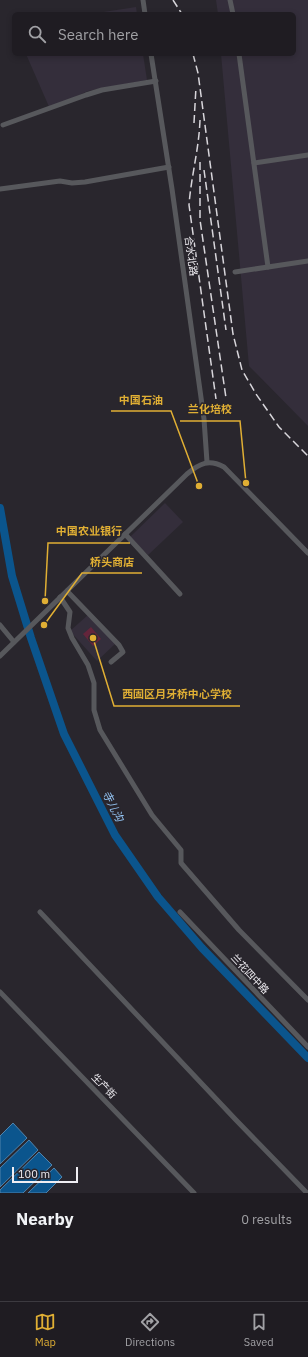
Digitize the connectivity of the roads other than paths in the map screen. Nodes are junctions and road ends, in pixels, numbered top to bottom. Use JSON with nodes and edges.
{"nodes":[{"id":1,"x":143,"y":0,"type":"edge"},
{"id":2,"x":230,"y":0,"type":"edge"},
{"id":3,"x":145,"y":12,"type":"edge"},
{"id":4,"x":233,"y":12,"type":"edge"},
{"id":5,"x":151,"y":56,"type":"edge"},
{"id":6,"x":239,"y":56,"type":"edge"},
{"id":7,"x":156,"y":81,"type":"junction"},
{"id":8,"x":3,"y":125,"type":"dead end"},
{"id":9,"x":308,"y":155,"type":"edge"},
{"id":10,"x":254,"y":163,"type":"junction"},
{"id":11,"x":169,"y":167,"type":"junction"},
{"id":12,"x":0,"y":189,"type":"edge"},
{"id":13,"x":308,"y":261,"type":"edge"},
{"id":14,"x":268,"y":267,"type":"junction"},
{"id":15,"x":235,"y":272,"type":"dead end"},
{"id":16,"x":207,"y":462,"type":"junction"},
{"id":17,"x":125,"y":534,"type":"junction"},
{"id":18,"x":308,"y":553,"type":"edge"},
{"id":19,"x":67,"y":591,"type":"junction"},
{"id":20,"x":180,"y":594,"type":"dead end"},
{"id":21,"x":60,"y":597,"type":"junction"},
{"id":22,"x":0,"y":625,"type":"edge"},
{"id":23,"x":14,"y":642,"type":"junction"},
{"id":24,"x":0,"y":656,"type":"edge"},
{"id":25,"x":111,"y":662,"type":"dead end"},
{"id":26,"x":40,"y":912,"type":"dead end"},
{"id":27,"x":180,"y":912,"type":"dead end"},
{"id":28,"x":0,"y":992,"type":"edge"},
{"id":29,"x":308,"y":1000,"type":"edge"},
{"id":30,"x":308,"y":1047,"type":"edge"},
{"id":31,"x":194,"y":1193,"type":"edge"},
{"id":32,"x":307,"y":1193,"type":"edge"}],
"edges":[{"from":1,"to":3,"type":"street"},
{"from":2,"to":4,"type":"street"},
{"from":5,"to":7,"type":"street","name":"合水北路"},
{"from":6,"to":10,"type":"street"},
{"from":7,"to":8,"type":"street"},
{"from":7,"to":11,"type":"street","name":"合水北路"},
{"from":9,"to":10,"type":"street"},
{"from":10,"to":14,"type":"street"},
{"from":11,"to":12,"type":"street"},
{"from":11,"to":16,"type":"street","name":"合水北路"},
{"from":13,"to":14,"type":"street"},
{"from":14,"to":15,"type":"street"},
{"from":16,"to":17,"type":"street"},
{"from":16,"to":18,"type":"street"},
{"from":17,"to":19,"type":"street"},
{"from":17,"to":20,"type":"street"},
{"from":19,"to":21,"type":"street"},
{"from":19,"to":25,"type":"street"},
{"from":21,"to":23,"type":"street"},
{"from":21,"to":29,"type":"street"},
{"from":22,"to":23,"type":"street"},
{"from":23,"to":24,"type":"street"},
{"from":26,"to":32,"type":"street"},
{"from":27,"to":30,"type":"street","name":"兰花四中路"},
{"from":28,"to":31,"type":"street","name":"生产街"}]}
